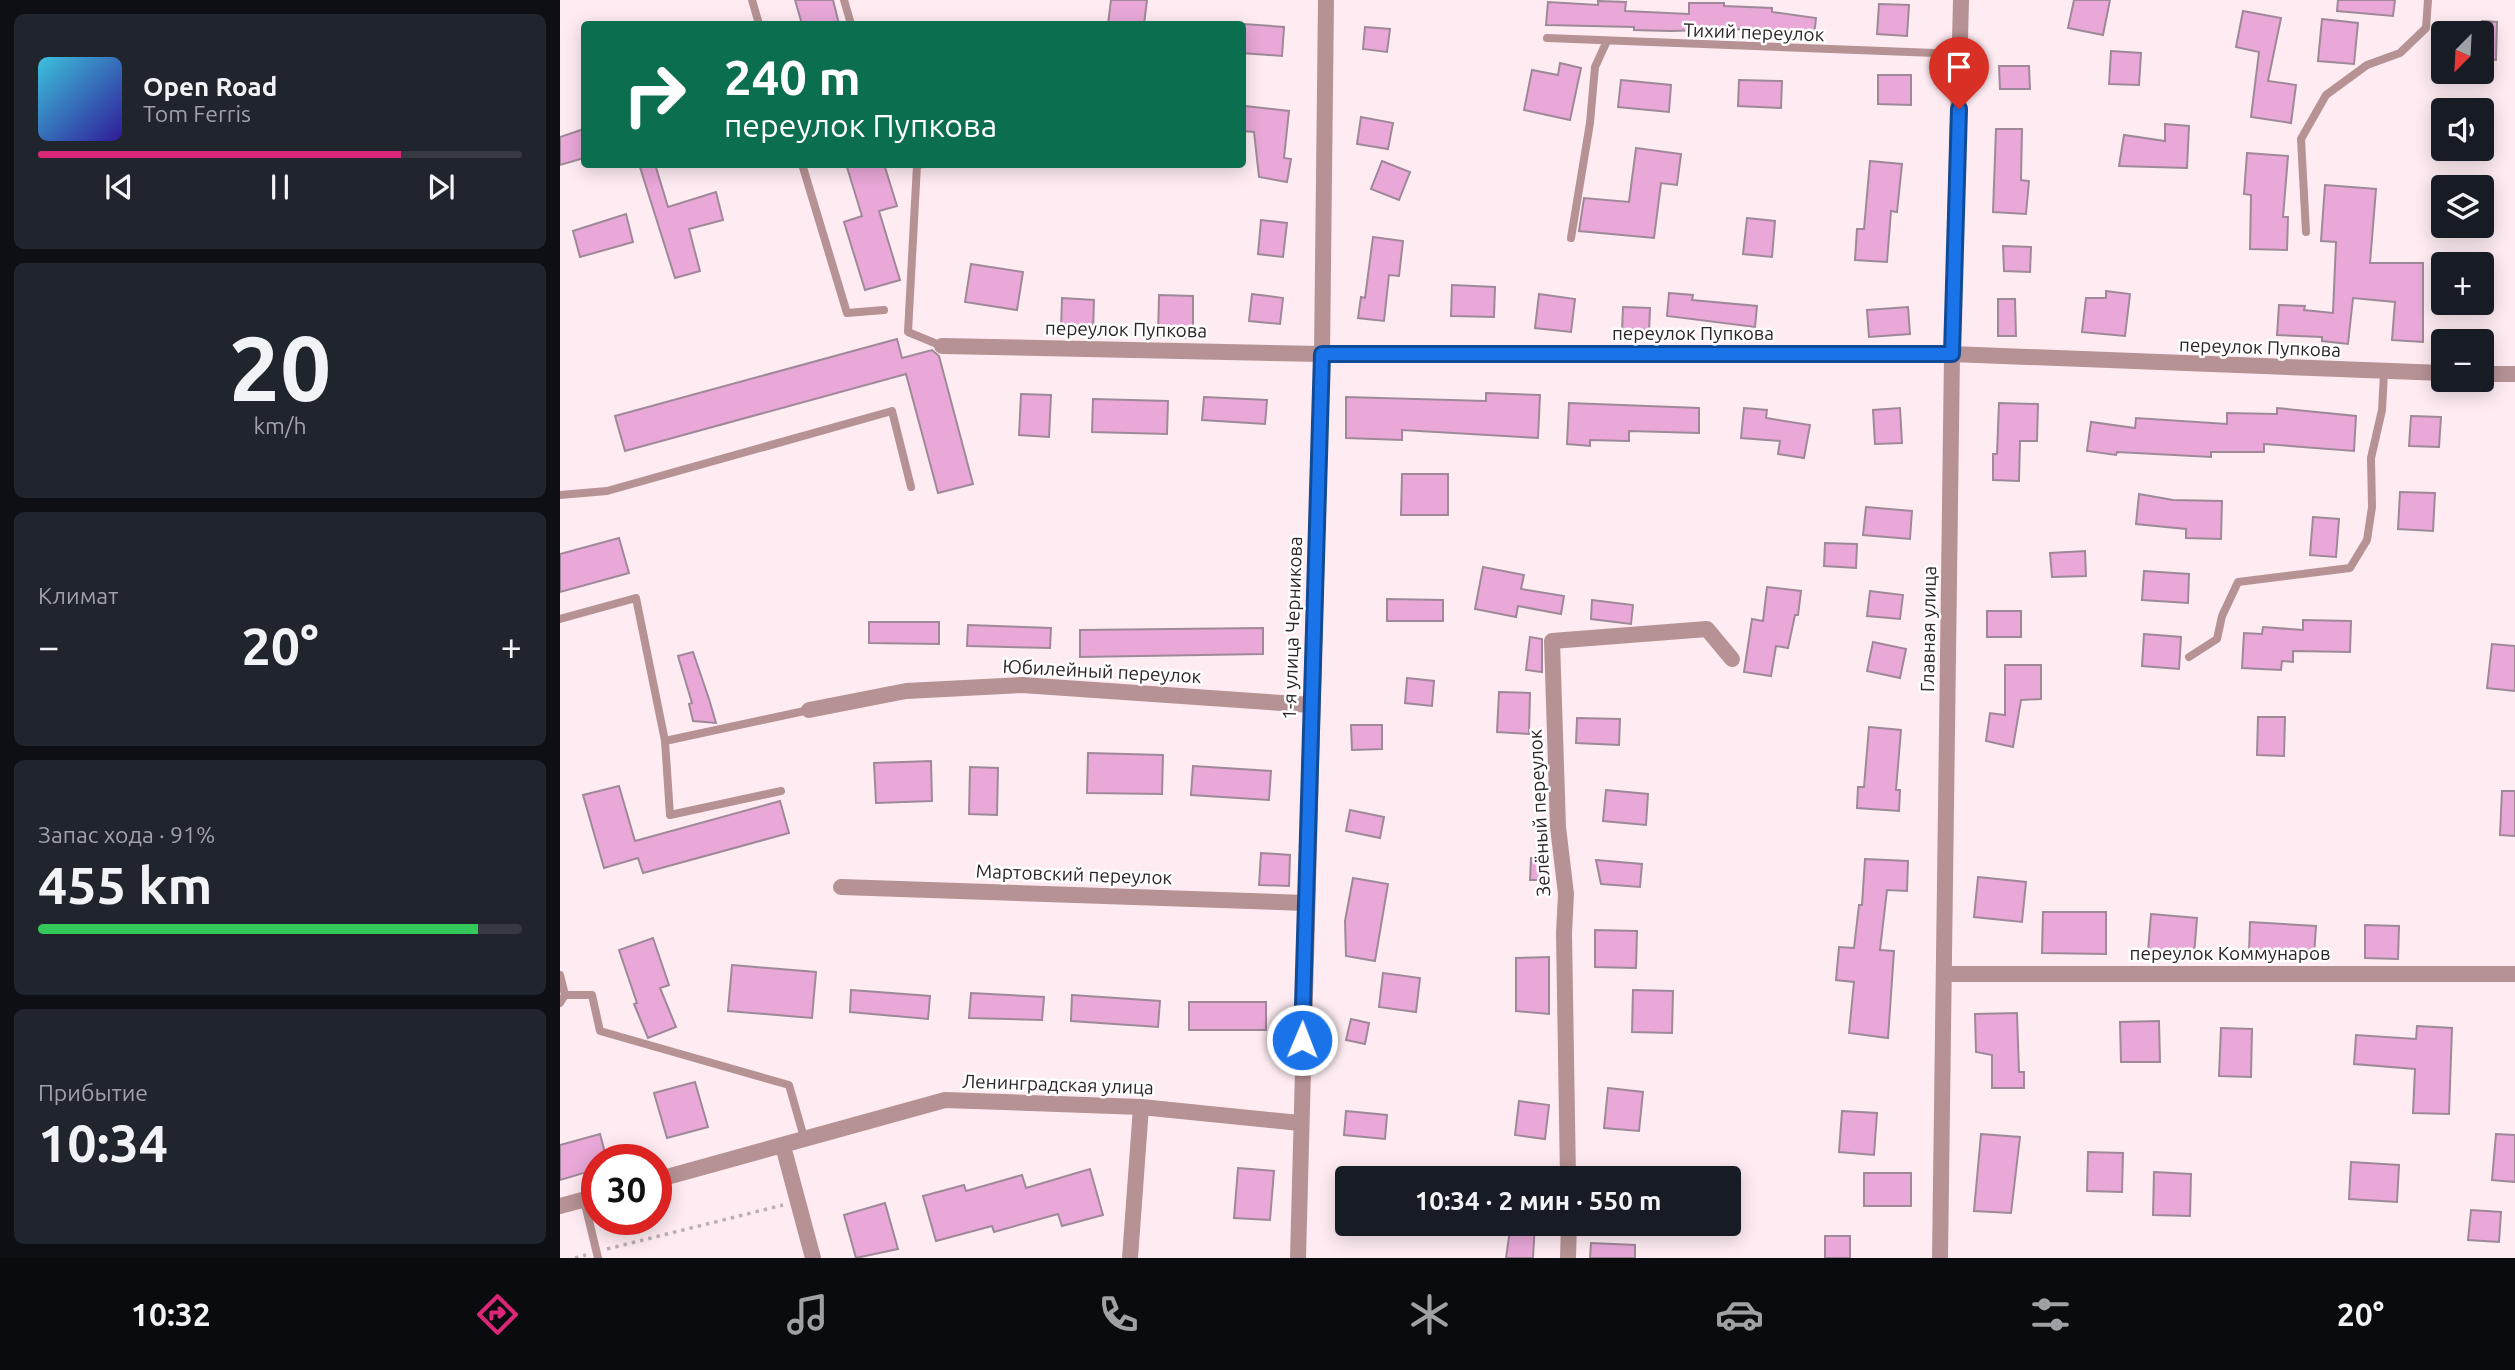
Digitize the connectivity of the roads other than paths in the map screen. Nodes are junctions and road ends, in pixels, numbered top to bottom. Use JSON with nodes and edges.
{"nodes":[{"id":1,"x":752,"y":0,"type":"edge"},
{"id":2,"x":844,"y":0,"type":"edge"},
{"id":3,"x":1326,"y":0,"type":"edge"},
{"id":4,"x":1961,"y":0,"type":"edge"},
{"id":5,"x":2428,"y":0,"type":"edge"},
{"id":6,"x":758,"y":21,"type":"edge"},
{"id":7,"x":850,"y":21,"type":"edge"},
{"id":8,"x":1547,"y":38,"type":"dead end"},
{"id":9,"x":1606,"y":43,"type":"junction"},
{"id":10,"x":1961,"y":54,"type":"junction"},
{"id":11,"x":803,"y":168,"type":"edge"},
{"id":12,"x":917,"y":168,"type":"edge"},
{"id":13,"x":2306,"y":232,"type":"dead end"},
{"id":14,"x":1572,"y":238,"type":"dead end"},
{"id":15,"x":884,"y":310,"type":"dead end"},
{"id":16,"x":942,"y":346,"type":"joint"},
{"id":17,"x":1322,"y":354,"type":"junction"},
{"id":18,"x":1952,"y":354,"type":"junction"},
{"id":19,"x":2384,"y":373,"type":"junction"},
{"id":20,"x":2431,"y":373,"type":"edge"},
{"id":21,"x":2494,"y":374,"type":"edge"},
{"id":22,"x":2515,"y":374,"type":"edge"},
{"id":23,"x":911,"y":487,"type":"dead end"},
{"id":24,"x":560,"y":495,"type":"edge"},
{"id":25,"x":560,"y":619,"type":"edge"},
{"id":26,"x":2189,"y":657,"type":"dead end"},
{"id":27,"x":1732,"y":659,"type":"dead end"},
{"id":28,"x":1311,"y":705,"type":"junction"},
{"id":29,"x":809,"y":710,"type":"joint"},
{"id":30,"x":665,"y":741,"type":"junction"},
{"id":31,"x":781,"y":790,"type":"dead end"},
{"id":32,"x":841,"y":887,"type":"dead end"},
{"id":33,"x":1305,"y":903,"type":"junction"},
{"id":34,"x":1944,"y":974,"type":"junction"},
{"id":35,"x":2515,"y":974,"type":"edge"},
{"id":36,"x":560,"y":975,"type":"edge"},
{"id":37,"x":563,"y":999,"type":"edge"},
{"id":38,"x":1141,"y":1107,"type":"junction"},
{"id":39,"x":1300,"y":1123,"type":"junction"},
{"id":40,"x":805,"y":1141,"type":"junction"},
{"id":41,"x":783,"y":1146,"type":"junction"},
{"id":42,"x":1568,"y":1166,"type":"edge"},
{"id":43,"x":672,"y":1176,"type":"edge"},
{"id":44,"x":581,"y":1200,"type":"edge"},
{"id":45,"x":560,"y":1206,"type":"edge"},
{"id":46,"x":595,"y":1235,"type":"edge"},
{"id":47,"x":1569,"y":1236,"type":"edge"},
{"id":48,"x":597,"y":1255,"type":"edge"},
{"id":49,"x":813,"y":1258,"type":"edge"},
{"id":50,"x":1130,"y":1258,"type":"edge"},
{"id":51,"x":1298,"y":1258,"type":"edge"},
{"id":52,"x":1568,"y":1258,"type":"edge"},
{"id":53,"x":1940,"y":1258,"type":"edge"}],
"edges":[{"from":1,"to":6,"type":"lane"},
{"from":2,"to":7,"type":"lane"},
{"from":3,"to":17,"type":"street","name":"1-я улица Черникова"},
{"from":4,"to":10,"type":"street","name":"Главная улица"},
{"from":5,"to":13,"type":"lane"},
{"from":8,"to":9,"type":"lane","name":"Тихий переулок"},
{"from":9,"to":10,"type":"lane","name":"Тихий переулок"},
{"from":9,"to":14,"type":"lane"},
{"from":10,"to":18,"type":"street","name":"Главная улица"},
{"from":11,"to":15,"type":"lane"},
{"from":12,"to":16,"type":"lane"},
{"from":16,"to":17,"type":"street","name":"переулок Пупкова"},
{"from":17,"to":18,"type":"street","name":"переулок Пупкова"},
{"from":17,"to":28,"type":"street","name":"1-я улица Черникова"},
{"from":18,"to":19,"type":"street","name":"переулок Пупкова"},
{"from":18,"to":34,"type":"street","name":"Главная улица"},
{"from":19,"to":20,"type":"street","name":"переулок Пупкова"},
{"from":19,"to":26,"type":"lane"},
{"from":21,"to":22,"type":"street"},
{"from":23,"to":24,"type":"lane"},
{"from":25,"to":30,"type":"lane"},
{"from":27,"to":42,"type":"street","name":"Зелёный переулок"},
{"from":28,"to":29,"type":"street","name":"Юбилейный переулок"},
{"from":28,"to":33,"type":"street","name":"1-я улица Черникова"},
{"from":29,"to":30,"type":"lane"},
{"from":30,"to":31,"type":"lane"},
{"from":32,"to":33,"type":"street","name":"Мартовский переулок"},
{"from":33,"to":39,"type":"street","name":"1-я улица Черникова"},
{"from":34,"to":35,"type":"street","name":"переулок Коммунаров"},
{"from":34,"to":53,"type":"street","name":"Главная улица"},
{"from":36,"to":37,"type":"lane"},
{"from":37,"to":40,"type":"lane"},
{"from":38,"to":39,"type":"street","name":"Ленинградская улица"},
{"from":38,"to":40,"type":"street","name":"Ленинградская улица"},
{"from":38,"to":50,"type":"street"},
{"from":39,"to":51,"type":"street","name":"1-я улица Черникова"},
{"from":40,"to":41,"type":"street","name":"Ленинградская улица"},
{"from":41,"to":43,"type":"street","name":"Ленинградская улица"},
{"from":41,"to":49,"type":"street"},
{"from":44,"to":45,"type":"street"},
{"from":46,"to":48,"type":"lane"},
{"from":47,"to":52,"type":"street"}]}
